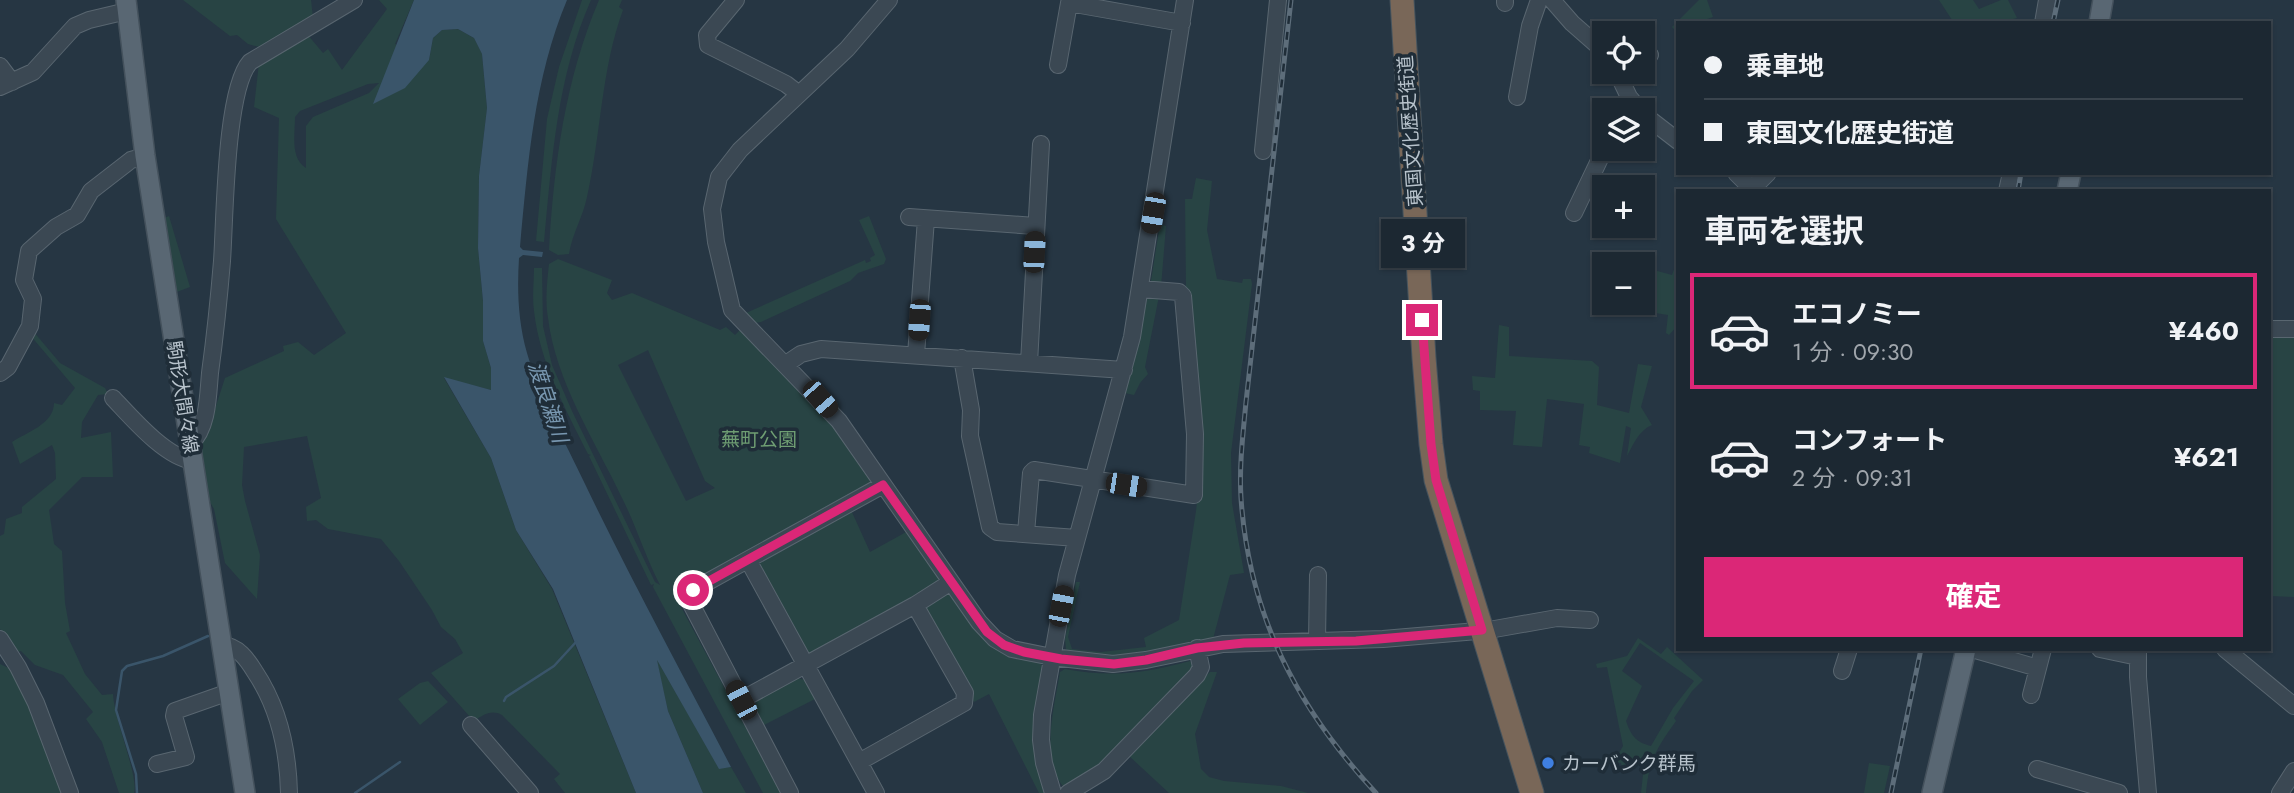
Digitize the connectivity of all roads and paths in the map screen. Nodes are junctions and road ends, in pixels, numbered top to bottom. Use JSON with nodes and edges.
{"nodes":[{"id":1,"x":354,"y":0,"type":"edge"},
{"id":2,"x":736,"y":0,"type":"edge"},
{"id":3,"x":889,"y":0,"type":"edge"},
{"id":4,"x":1185,"y":0,"type":"edge"},
{"id":5,"x":1278,"y":0,"type":"edge"},
{"id":6,"x":1402,"y":0,"type":"edge"},
{"id":7,"x":1539,"y":0,"type":"edge"},
{"id":8,"x":1552,"y":0,"type":"edge"},
{"id":9,"x":2047,"y":0,"type":"edge"},
{"id":10,"x":2103,"y":0,"type":"edge"},
{"id":11,"x":127,"y":5,"type":"edge"},
{"id":12,"x":2043,"y":21,"type":"edge"},
{"id":13,"x":2099,"y":21,"type":"edge"},
{"id":14,"x":1182,"y":23,"type":"junction"},
{"id":15,"x":1592,"y":41,"type":"edge"},
{"id":16,"x":1058,"y":65,"type":"dead end"},
{"id":17,"x":0,"y":66,"type":"edge"},
{"id":18,"x":6,"y":85,"type":"edge"},
{"id":19,"x":799,"y":94,"type":"junction"},
{"id":20,"x":1517,"y":97,"type":"dead end"},
{"id":21,"x":1655,"y":122,"type":"edge"},
{"id":22,"x":1676,"y":139,"type":"edge"},
{"id":23,"x":1041,"y":144,"type":"dead end"},
{"id":24,"x":1263,"y":152,"type":"dead end"},
{"id":25,"x":145,"y":156,"type":"junction"},
{"id":26,"x":1599,"y":161,"type":"edge"},
{"id":27,"x":1738,"y":175,"type":"edge"},
{"id":28,"x":1766,"y":175,"type":"edge"},
{"id":29,"x":1752,"y":189,"type":"edge"},
{"id":30,"x":1754,"y":189,"type":"edge"},
{"id":31,"x":1574,"y":213,"type":"dead end"},
{"id":32,"x":1035,"y":226,"type":"junction"},
{"id":33,"x":1141,"y":289,"type":"junction"},
{"id":34,"x":2271,"y":329,"type":"edge"},
{"id":35,"x":2294,"y":329,"type":"edge"},
{"id":36,"x":916,"y":355,"type":"junction"},
{"id":37,"x":962,"y":358,"type":"junction"},
{"id":38,"x":1029,"y":363,"type":"junction"},
{"id":39,"x":786,"y":364,"type":"junction"},
{"id":40,"x":1124,"y":370,"type":"junction"},
{"id":41,"x":0,"y":373,"type":"edge"},
{"id":42,"x":113,"y":398,"type":"dead end"},
{"id":43,"x":192,"y":452,"type":"junction"},
{"id":44,"x":1093,"y":479,"type":"junction"},
{"id":45,"x":883,"y":485,"type":"junction"},
{"id":46,"x":1026,"y":533,"type":"junction"},
{"id":47,"x":1077,"y":538,"type":"junction"},
{"id":48,"x":748,"y":560,"type":"junction"},
{"id":49,"x":1318,"y":575,"type":"dead end"},
{"id":50,"x":951,"y":582,"type":"junction"},
{"id":51,"x":915,"y":605,"type":"junction"},
{"id":52,"x":1590,"y":620,"type":"dead end"},
{"id":53,"x":1482,"y":630,"type":"junction"},
{"id":54,"x":0,"y":639,"type":"edge"},
{"id":55,"x":1317,"y":641,"type":"junction"},
{"id":56,"x":222,"y":645,"type":"junction"},
{"id":57,"x":1197,"y":648,"type":"junction"},
{"id":58,"x":1848,"y":651,"type":"edge"},
{"id":59,"x":1966,"y":651,"type":"edge"},
{"id":60,"x":1979,"y":651,"type":"edge"},
{"id":61,"x":2042,"y":651,"type":"edge"},
{"id":62,"x":2119,"y":651,"type":"edge"},
{"id":63,"x":2227,"y":651,"type":"edge"},
{"id":64,"x":2138,"y":653,"type":"edge"},
{"id":65,"x":1052,"y":657,"type":"junction"},
{"id":66,"x":805,"y":664,"type":"junction"},
{"id":67,"x":2038,"y":668,"type":"junction"},
{"id":68,"x":1842,"y":671,"type":"dead end"},
{"id":69,"x":229,"y":692,"type":"junction"},
{"id":70,"x":2031,"y":695,"type":"dead end"},
{"id":71,"x":741,"y":700,"type":"junction"},
{"id":72,"x":2294,"y":706,"type":"edge"},
{"id":73,"x":471,"y":725,"type":"dead end"},
{"id":74,"x":859,"y":762,"type":"junction"},
{"id":75,"x":157,"y":764,"type":"dead end"},
{"id":76,"x":2037,"y":769,"type":"dead end"},
{"id":77,"x":2294,"y":771,"type":"edge"},
{"id":78,"x":69,"y":793,"type":"edge"},
{"id":79,"x":245,"y":793,"type":"edge"},
{"id":80,"x":289,"y":793,"type":"edge"},
{"id":81,"x":530,"y":793,"type":"edge"},
{"id":82,"x":790,"y":793,"type":"edge"},
{"id":83,"x":876,"y":793,"type":"edge"},
{"id":84,"x":1053,"y":793,"type":"edge"},
{"id":85,"x":1068,"y":793,"type":"edge"},
{"id":86,"x":1532,"y":793,"type":"edge"},
{"id":87,"x":1932,"y":793,"type":"edge"},
{"id":88,"x":2119,"y":793,"type":"edge"},
{"id":89,"x":2148,"y":793,"type":"edge"},
{"id":90,"x":2280,"y":793,"type":"edge"}],
"edges":[{"from":1,"to":43,"type":"street"},
{"from":2,"to":19,"type":"street"},
{"from":3,"to":19,"type":"street"},
{"from":4,"to":14,"type":"street"},
{"from":5,"to":24,"type":"street"},
{"from":6,"to":53,"type":"highway","name":"東国文化歴史街道"},
{"from":7,"to":20,"type":"street"},
{"from":8,"to":15,"type":"street"},
{"from":9,"to":12,"type":"street"},
{"from":10,"to":13,"type":"main road"},
{"from":11,"to":18,"type":"street"},
{"from":11,"to":25,"type":"main road","name":"駒形大間々線"},
{"from":14,"to":16,"type":"street"},
{"from":14,"to":33,"type":"street"},
{"from":17,"to":18,"type":"street"},
{"from":19,"to":39,"type":"street"},
{"from":21,"to":22,"type":"street"},
{"from":23,"to":32,"type":"street"},
{"from":25,"to":41,"type":"street"},
{"from":25,"to":43,"type":"main road","name":"駒形大間々線"},
{"from":26,"to":31,"type":"street"},
{"from":27,"to":29,"type":"street"},
{"from":28,"to":30,"type":"street"},
{"from":32,"to":36,"type":"street"},
{"from":32,"to":38,"type":"street"},
{"from":33,"to":40,"type":"street"},
{"from":33,"to":44,"type":"street"},
{"from":34,"to":35,"type":"street"},
{"from":36,"to":37,"type":"street"},
{"from":36,"to":39,"type":"street"},
{"from":37,"to":38,"type":"street"},
{"from":37,"to":46,"type":"street"},
{"from":38,"to":40,"type":"street"},
{"from":39,"to":45,"type":"street"},
{"from":40,"to":44,"type":"street"},
{"from":42,"to":43,"type":"street"},
{"from":43,"to":56,"type":"main road","name":"駒形大間々線"},
{"from":44,"to":46,"type":"street"},
{"from":44,"to":47,"type":"street"},
{"from":45,"to":48,"type":"street"},
{"from":45,"to":50,"type":"street"},
{"from":46,"to":47,"type":"street"},
{"from":47,"to":65,"type":"street"},
{"from":48,"to":66,"type":"street"},
{"from":48,"to":71,"type":"street"},
{"from":49,"to":55,"type":"street"},
{"from":50,"to":51,"type":"street"},
{"from":50,"to":65,"type":"street"},
{"from":51,"to":66,"type":"street"},
{"from":51,"to":74,"type":"street"},
{"from":52,"to":53,"type":"street"},
{"from":53,"to":55,"type":"street"},
{"from":53,"to":86,"type":"highway","name":"東国文化歴史街道"},
{"from":54,"to":78,"type":"street"},
{"from":55,"to":57,"type":"street"},
{"from":56,"to":69,"type":"main road","name":"駒形大間々線"},
{"from":56,"to":80,"type":"street"},
{"from":57,"to":65,"type":"street"},
{"from":57,"to":85,"type":"street"},
{"from":58,"to":68,"type":"street"},
{"from":59,"to":87,"type":"main road"},
{"from":60,"to":67,"type":"street"},
{"from":61,"to":67,"type":"street"},
{"from":62,"to":64,"type":"street"},
{"from":63,"to":72,"type":"street"},
{"from":64,"to":89,"type":"street"},
{"from":65,"to":84,"type":"street"},
{"from":66,"to":71,"type":"street"},
{"from":66,"to":74,"type":"street"},
{"from":67,"to":70,"type":"street"},
{"from":69,"to":75,"type":"street"},
{"from":69,"to":79,"type":"main road","name":"駒形大間々線"},
{"from":71,"to":82,"type":"street"},
{"from":73,"to":81,"type":"street"},
{"from":74,"to":83,"type":"street"},
{"from":76,"to":88,"type":"street"},
{"from":77,"to":90,"type":"street"}]}
